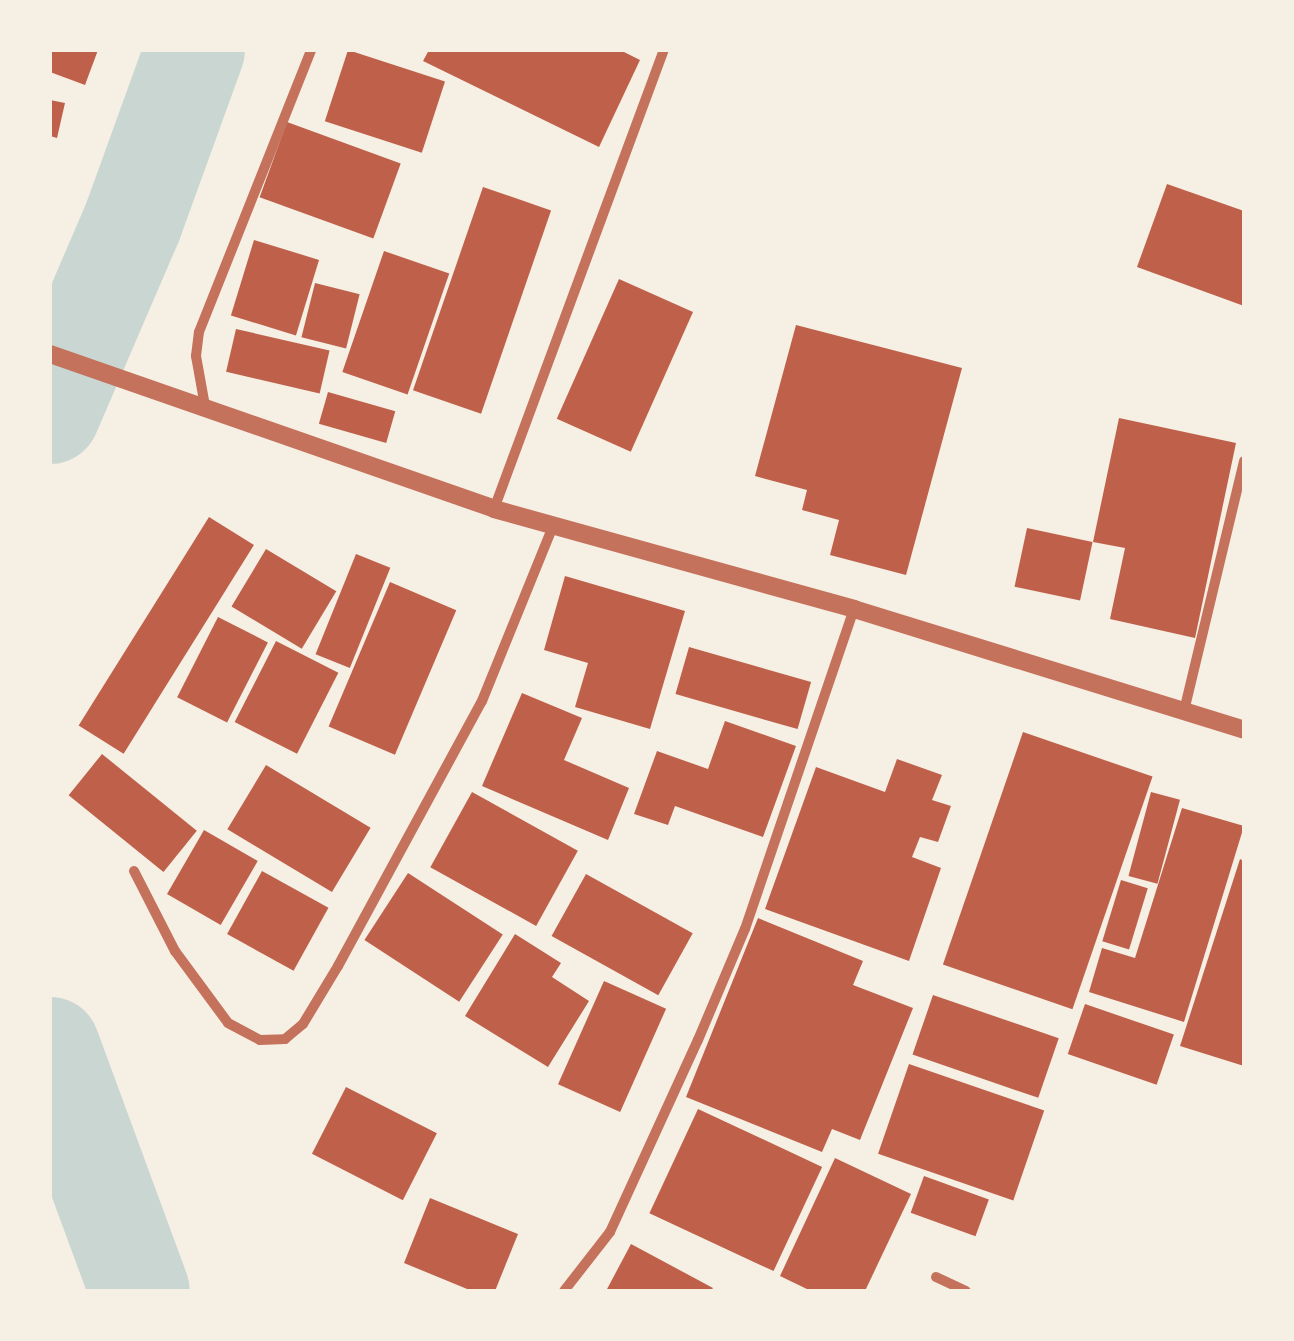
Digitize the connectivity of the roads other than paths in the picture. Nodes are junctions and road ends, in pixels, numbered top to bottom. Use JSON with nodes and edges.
{"nodes":[{"id":1,"x":312,"y":50,"type":"edge"},
{"id":2,"x":664,"y":50,"type":"edge"},
{"id":3,"x":50,"y":354,"type":"edge"},
{"id":4,"x":205,"y":406,"type":"junction"},
{"id":5,"x":1244,"y":461,"type":"edge"},
{"id":6,"x":494,"y":509,"type":"junction"},
{"id":7,"x":553,"y":526,"type":"junction"},
{"id":8,"x":854,"y":609,"type":"junction"},
{"id":9,"x":1184,"y":711,"type":"junction"},
{"id":10,"x":1244,"y":730,"type":"edge"},
{"id":11,"x":134,"y":871,"type":"dead end"},
{"id":12,"x":936,"y":1277,"type":"dead end"},
{"id":13,"x":564,"y":1291,"type":"edge"},
{"id":14,"x":966,"y":1291,"type":"edge"}],
"edges":[{"from":1,"to":4,"type":"street"},
{"from":2,"to":6,"type":"street"},
{"from":3,"to":4,"type":"street"},
{"from":4,"to":6,"type":"street"},
{"from":5,"to":9,"type":"street"},
{"from":6,"to":7,"type":"street"},
{"from":7,"to":8,"type":"street"},
{"from":7,"to":11,"type":"street"},
{"from":8,"to":9,"type":"street"},
{"from":8,"to":13,"type":"street"},
{"from":9,"to":10,"type":"street"},
{"from":12,"to":14,"type":"street"}]}
